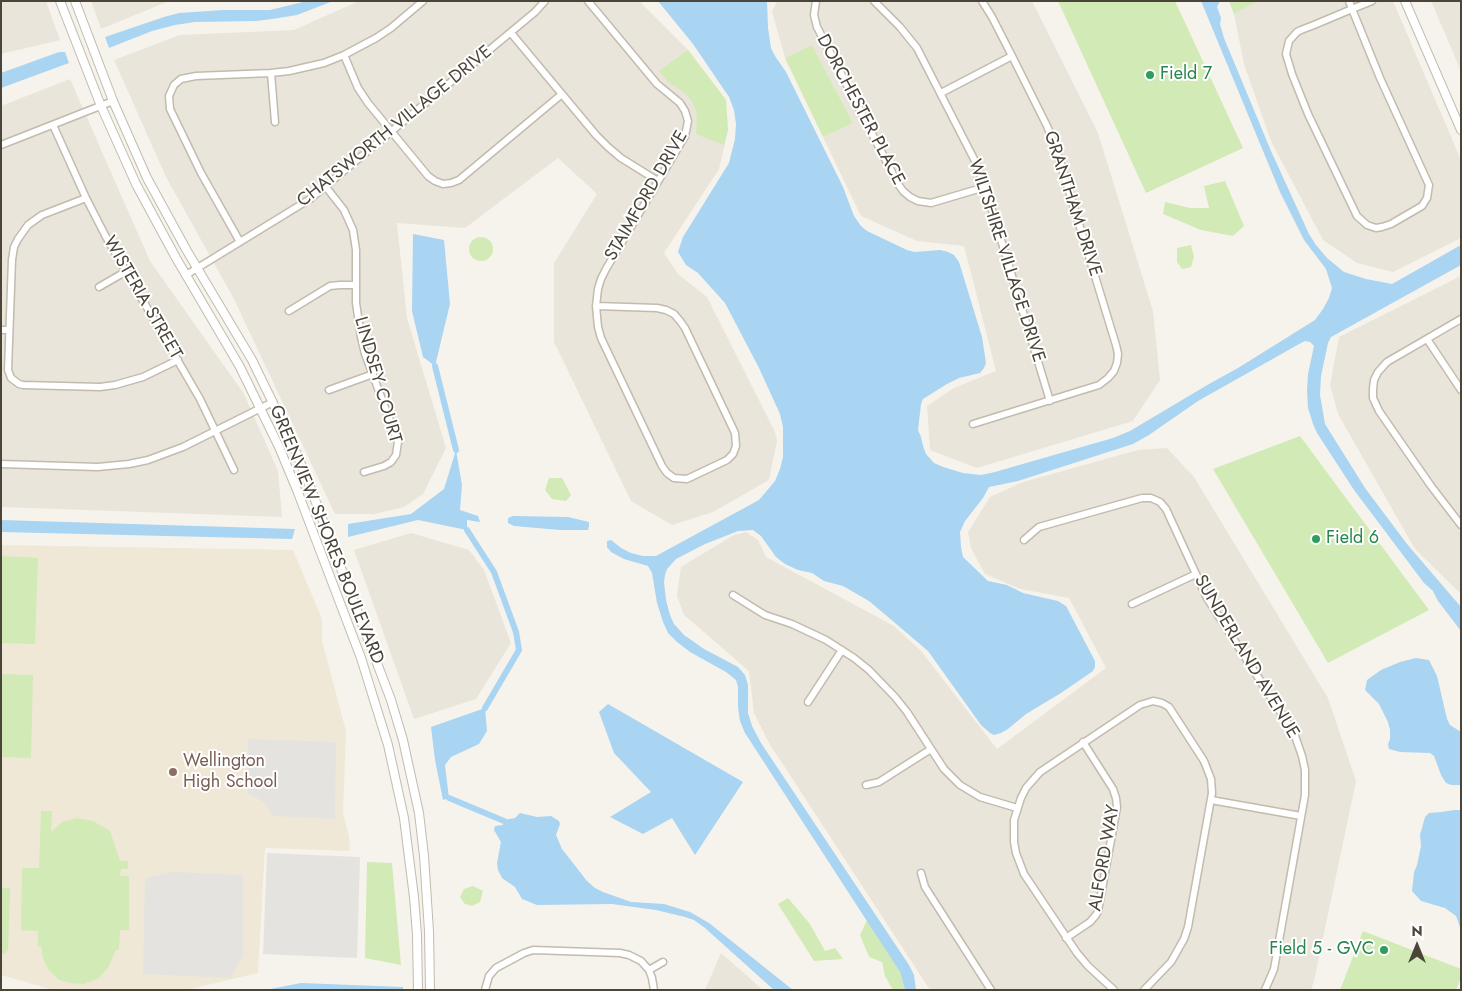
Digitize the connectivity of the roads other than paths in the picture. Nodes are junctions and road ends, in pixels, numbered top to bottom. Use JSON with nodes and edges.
{"nodes":[{"id":1,"x":60,"y":1,"type":"edge"},
{"id":2,"x":75,"y":1,"type":"edge"},
{"id":3,"x":423,"y":1,"type":"edge"},
{"id":4,"x":545,"y":1,"type":"edge"},
{"id":5,"x":588,"y":1,"type":"edge"},
{"id":6,"x":816,"y":1,"type":"edge"},
{"id":7,"x":874,"y":1,"type":"edge"},
{"id":8,"x":982,"y":1,"type":"edge"},
{"id":9,"x":1349,"y":1,"type":"edge"},
{"id":10,"x":1372,"y":1,"type":"edge"},
{"id":11,"x":1405,"y":1,"type":"edge"},
{"id":12,"x":1352,"y":10,"type":"junction"},
{"id":13,"x":510,"y":33,"type":"junction"},
{"id":14,"x":344,"y":55,"type":"junction"},
{"id":15,"x":1012,"y":56,"type":"junction"},
{"id":16,"x":271,"y":73,"type":"junction"},
{"id":17,"x":941,"y":93,"type":"junction"},
{"id":18,"x":562,"y":94,"type":"junction"},
{"id":19,"x":113,"y":101,"type":"junction"},
{"id":20,"x":101,"y":106,"type":"junction"},
{"id":21,"x":274,"y":122,"type":"dead end"},
{"id":22,"x":54,"y":126,"type":"junction"},
{"id":23,"x":1461,"y":130,"type":"edge"},
{"id":24,"x":391,"y":132,"type":"junction"},
{"id":25,"x":1,"y":145,"type":"edge"},
{"id":26,"x":658,"y":181,"type":"junction"},
{"id":27,"x":326,"y":187,"type":"junction"},
{"id":28,"x":985,"y":187,"type":"junction"},
{"id":29,"x":86,"y":198,"type":"junction"},
{"id":30,"x":240,"y":242,"type":"junction"},
{"id":31,"x":197,"y":268,"type":"junction"},
{"id":32,"x":125,"y":272,"type":"junction"},
{"id":33,"x":186,"y":275,"type":"junction"},
{"id":34,"x":355,"y":285,"type":"junction"},
{"id":35,"x":99,"y":287,"type":"dead end"},
{"id":36,"x":596,"y":306,"type":"junction"},
{"id":37,"x":289,"y":311,"type":"dead end"},
{"id":38,"x":1461,"y":319,"type":"edge"},
{"id":39,"x":1,"y":330,"type":"edge"},
{"id":40,"x":9,"y":330,"type":"junction"},
{"id":41,"x":1427,"y":339,"type":"junction"},
{"id":42,"x":178,"y":360,"type":"junction"},
{"id":43,"x":373,"y":374,"type":"junction"},
{"id":44,"x":329,"y":390,"type":"dead end"},
{"id":45,"x":1461,"y":390,"type":"edge"},
{"id":46,"x":1050,"y":401,"type":"junction"},
{"id":47,"x":273,"y":402,"type":"junction"},
{"id":48,"x":261,"y":408,"type":"junction"},
{"id":49,"x":973,"y":424,"type":"dead end"},
{"id":50,"x":216,"y":431,"type":"junction"},
{"id":51,"x":1,"y":464,"type":"edge"},
{"id":52,"x":234,"y":470,"type":"dead end"},
{"id":53,"x":364,"y":472,"type":"dead end"},
{"id":54,"x":1461,"y":524,"type":"edge"},
{"id":55,"x":1024,"y":540,"type":"dead end"},
{"id":56,"x":1196,"y":574,"type":"junction"},
{"id":57,"x":733,"y":595,"type":"dead end"},
{"id":58,"x":1132,"y":604,"type":"dead end"},
{"id":59,"x":360,"y":618,"type":"junction"},
{"id":60,"x":348,"y":623,"type":"junction"},
{"id":61,"x":842,"y":650,"type":"junction"},
{"id":62,"x":808,"y":702,"type":"dead end"},
{"id":63,"x":1083,"y":742,"type":"junction"},
{"id":64,"x":931,"y":749,"type":"junction"},
{"id":65,"x":866,"y":785,"type":"dead end"},
{"id":66,"x":1211,"y":800,"type":"junction"},
{"id":67,"x":1017,"y":808,"type":"junction"},
{"id":68,"x":1301,"y":816,"type":"junction"},
{"id":69,"x":921,"y":873,"type":"dead end"},
{"id":70,"x":1066,"y":938,"type":"junction"},
{"id":71,"x":664,"y":962,"type":"dead end"},
{"id":72,"x":649,"y":970,"type":"junction"},
{"id":73,"x":418,"y":990,"type":"edge"},
{"id":74,"x":430,"y":990,"type":"edge"},
{"id":75,"x":485,"y":990,"type":"edge"},
{"id":76,"x":654,"y":990,"type":"edge"},
{"id":77,"x":991,"y":990,"type":"edge"},
{"id":78,"x":1114,"y":990,"type":"edge"},
{"id":79,"x":1144,"y":990,"type":"edge"},
{"id":80,"x":1265,"y":990,"type":"edge"}],
"edges":[{"from":1,"to":20,"type":"street","name":"GREENVIEW SHORES BOULEVARD"},
{"from":2,"to":19,"type":"street","name":"GREENVIEW SHORES BOULEVARD"},
{"from":3,"to":14,"type":"street"},
{"from":4,"to":13,"type":"street","name":"CHATSWORTH VILLAGE DRIVE"},
{"from":5,"to":26,"type":"street","name":"STAIMFORD DRIVE"},
{"from":6,"to":28,"type":"street","name":"DORCHESTER PLACE"},
{"from":7,"to":17,"type":"street","name":"WILTSHIRE VILLAGE DRIVE"},
{"from":8,"to":15,"type":"street","name":"GRANTHAM DRIVE"},
{"from":9,"to":12,"type":"street"},
{"from":10,"to":12,"type":"street"},
{"from":11,"to":23,"type":"street"},
{"from":12,"to":12,"type":"street"},
{"from":13,"to":18,"type":"street"},
{"from":13,"to":24,"type":"street","name":"CHATSWORTH VILLAGE DRIVE"},
{"from":14,"to":16,"type":"street"},
{"from":14,"to":24,"type":"street"},
{"from":15,"to":17,"type":"street"},
{"from":15,"to":46,"type":"street","name":"GRANTHAM DRIVE"},
{"from":16,"to":21,"type":"street"},
{"from":16,"to":30,"type":"street"},
{"from":17,"to":28,"type":"street","name":"WILTSHIRE VILLAGE DRIVE"},
{"from":18,"to":24,"type":"street"},
{"from":18,"to":26,"type":"street"},
{"from":19,"to":20,"type":"street"},
{"from":19,"to":31,"type":"street","name":"GREENVIEW SHORES BOULEVARD"},
{"from":20,"to":22,"type":"street"},
{"from":20,"to":33,"type":"street","name":"GREENVIEW SHORES BOULEVARD"},
{"from":22,"to":25,"type":"street"},
{"from":22,"to":29,"type":"street","name":"WISTERIA STREET"},
{"from":24,"to":27,"type":"street","name":"CHATSWORTH VILLAGE DRIVE"},
{"from":26,"to":36,"type":"street","name":"STAIMFORD DRIVE"},
{"from":27,"to":30,"type":"street","name":"CHATSWORTH VILLAGE DRIVE"},
{"from":27,"to":34,"type":"street","name":"LINDSEY COURT"},
{"from":28,"to":46,"type":"street","name":"WILTSHIRE VILLAGE DRIVE"},
{"from":29,"to":32,"type":"street","name":"WISTERIA STREET"},
{"from":29,"to":40,"type":"street"},
{"from":30,"to":31,"type":"street","name":"CHATSWORTH VILLAGE DRIVE"},
{"from":31,"to":33,"type":"street","name":"CHATSWORTH VILLAGE DRIVE"},
{"from":31,"to":47,"type":"street","name":"GREENVIEW SHORES BOULEVARD"},
{"from":32,"to":35,"type":"street"},
{"from":32,"to":42,"type":"street","name":"WISTERIA STREET"},
{"from":33,"to":48,"type":"street","name":"GREENVIEW SHORES BOULEVARD"},
{"from":34,"to":37,"type":"street"},
{"from":34,"to":43,"type":"street","name":"LINDSEY COURT"},
{"from":36,"to":36,"type":"street"},
{"from":38,"to":41,"type":"street"},
{"from":39,"to":40,"type":"street"},
{"from":40,"to":42,"type":"street"},
{"from":41,"to":45,"type":"street"},
{"from":41,"to":54,"type":"street"},
{"from":42,"to":50,"type":"street","name":"WISTERIA STREET"},
{"from":43,"to":44,"type":"street"},
{"from":43,"to":53,"type":"street","name":"LINDSEY COURT"},
{"from":46,"to":49,"type":"street"},
{"from":47,"to":48,"type":"street"},
{"from":47,"to":59,"type":"street","name":"GREENVIEW SHORES BOULEVARD"},
{"from":48,"to":50,"type":"street"},
{"from":48,"to":60,"type":"street","name":"GREENVIEW SHORES BOULEVARD"},
{"from":50,"to":51,"type":"street"},
{"from":50,"to":52,"type":"street","name":"WISTERIA STREET"},
{"from":55,"to":56,"type":"street","name":"SUNDERLAND AVENUE"},
{"from":56,"to":58,"type":"street"},
{"from":56,"to":68,"type":"street","name":"SUNDERLAND AVENUE"},
{"from":57,"to":61,"type":"street"},
{"from":59,"to":60,"type":"street"},
{"from":59,"to":74,"type":"street","name":"GREENVIEW SHORES BOULEVARD"},
{"from":60,"to":73,"type":"street","name":"GREENVIEW SHORES BOULEVARD"},
{"from":61,"to":62,"type":"street"},
{"from":61,"to":64,"type":"street"},
{"from":63,"to":66,"type":"street"},
{"from":63,"to":67,"type":"street"},
{"from":63,"to":70,"type":"street","name":"ALFORD WAY"},
{"from":64,"to":65,"type":"street"},
{"from":64,"to":67,"type":"street"},
{"from":66,"to":68,"type":"street"},
{"from":66,"to":79,"type":"street"},
{"from":67,"to":70,"type":"street"},
{"from":68,"to":80,"type":"street","name":"SUNDERLAND AVENUE"},
{"from":69,"to":77,"type":"street"},
{"from":70,"to":78,"type":"street"},
{"from":71,"to":72,"type":"street"},
{"from":72,"to":75,"type":"street"},
{"from":72,"to":76,"type":"street"}]}
